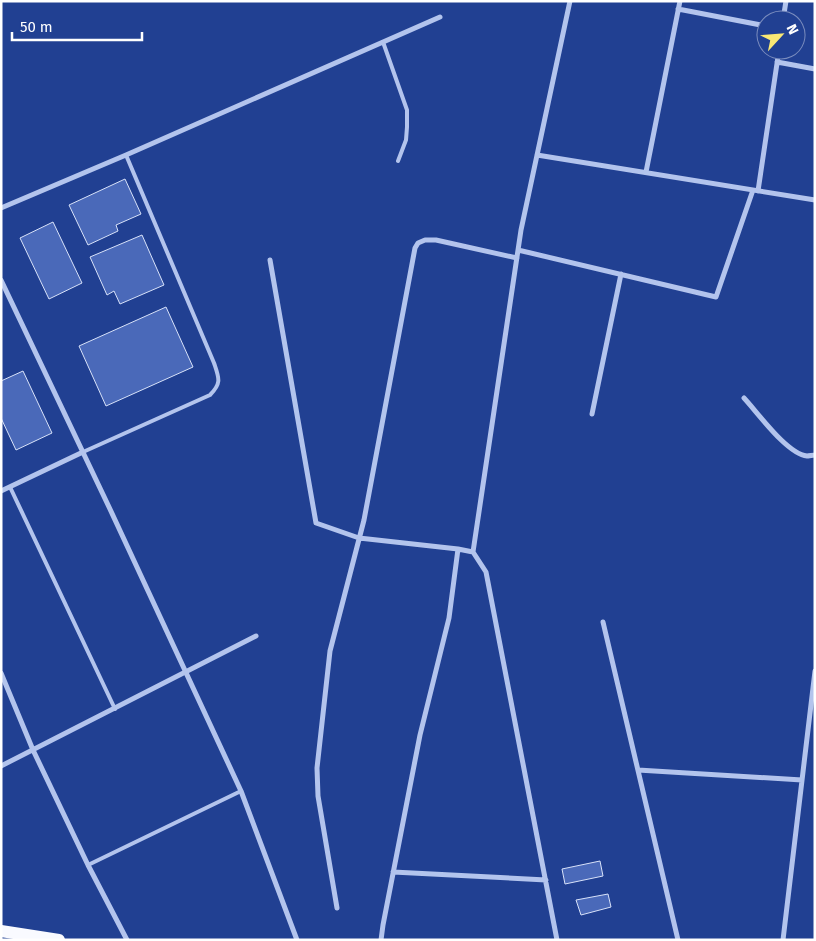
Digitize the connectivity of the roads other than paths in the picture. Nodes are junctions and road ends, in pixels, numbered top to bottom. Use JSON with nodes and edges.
{"nodes":[{"id":1,"x":570,"y":1,"type":"edge"},
{"id":2,"x":680,"y":1,"type":"edge"},
{"id":3,"x":678,"y":9,"type":"junction"},
{"id":4,"x":440,"y":17,"type":"dead end"},
{"id":5,"x":756,"y":24,"type":"edge"},
{"id":6,"x":383,"y":42,"type":"junction"},
{"id":7,"x":777,"y":62,"type":"joint"},
{"id":8,"x":815,"y":69,"type":"edge"},
{"id":9,"x":126,"y":155,"type":"junction"},
{"id":10,"x":537,"y":155,"type":"junction"},
{"id":11,"x":398,"y":161,"type":"dead end"},
{"id":12,"x":646,"y":172,"type":"junction"},
{"id":13,"x":755,"y":190,"type":"junction"},
{"id":14,"x":815,"y":200,"type":"edge"},
{"id":15,"x":1,"y":208,"type":"edge"},
{"id":16,"x":518,"y":250,"type":"junction"},
{"id":17,"x":517,"y":258,"type":"junction"},
{"id":18,"x":270,"y":260,"type":"dead end"},
{"id":19,"x":621,"y":274,"type":"junction"},
{"id":20,"x":1,"y":280,"type":"edge"},
{"id":21,"x":744,"y":398,"type":"dead end"},
{"id":22,"x":592,"y":414,"type":"dead end"},
{"id":23,"x":83,"y":452,"type":"junction"},
{"id":24,"x":815,"y":454,"type":"edge"},
{"id":25,"x":10,"y":487,"type":"junction"},
{"id":26,"x":1,"y":491,"type":"edge"},
{"id":27,"x":359,"y":538,"type":"junction"},
{"id":28,"x":458,"y":549,"type":"junction"},
{"id":29,"x":473,"y":552,"type":"junction"},
{"id":30,"x":604,"y":622,"type":"dead end"},
{"id":31,"x":256,"y":636,"type":"dead end"},
{"id":32,"x":815,"y":671,"type":"edge"},
{"id":33,"x":1,"y":673,"type":"edge"},
{"id":34,"x":186,"y":673,"type":"junction"},
{"id":35,"x":115,"y":709,"type":"junction"},
{"id":36,"x":33,"y":750,"type":"junction"},
{"id":37,"x":1,"y":766,"type":"edge"},
{"id":38,"x":638,"y":770,"type":"junction"},
{"id":39,"x":802,"y":780,"type":"junction"},
{"id":40,"x":241,"y":791,"type":"junction"},
{"id":41,"x":88,"y":865,"type":"junction"},
{"id":42,"x":393,"y":872,"type":"junction"},
{"id":43,"x":546,"y":880,"type":"junction"},
{"id":44,"x":337,"y":908,"type":"dead end"},
{"id":45,"x":1,"y":931,"type":"edge"},
{"id":46,"x":59,"y":940,"type":"edge"},
{"id":47,"x":127,"y":940,"type":"edge"},
{"id":48,"x":297,"y":940,"type":"edge"},
{"id":49,"x":381,"y":940,"type":"edge"},
{"id":50,"x":557,"y":940,"type":"edge"},
{"id":51,"x":678,"y":940,"type":"edge"},
{"id":52,"x":783,"y":940,"type":"edge"}],
"edges":[{"from":1,"to":10,"type":"street"},
{"from":2,"to":3,"type":"street"},
{"from":3,"to":5,"type":"street"},
{"from":3,"to":12,"type":"street"},
{"from":4,"to":6,"type":"street"},
{"from":6,"to":9,"type":"street"},
{"from":6,"to":11,"type":"lane"},
{"from":7,"to":8,"type":"street"},
{"from":7,"to":13,"type":"street"},
{"from":9,"to":15,"type":"street"},
{"from":9,"to":23,"type":"lane"},
{"from":10,"to":12,"type":"street"},
{"from":10,"to":16,"type":"street"},
{"from":12,"to":13,"type":"street"},
{"from":13,"to":14,"type":"street"},
{"from":13,"to":19,"type":"street"},
{"from":16,"to":17,"type":"street"},
{"from":16,"to":19,"type":"street"},
{"from":17,"to":27,"type":"street"},
{"from":17,"to":29,"type":"street"},
{"from":18,"to":27,"type":"street"},
{"from":19,"to":22,"type":"street"},
{"from":20,"to":23,"type":"street"},
{"from":21,"to":24,"type":"street"},
{"from":23,"to":25,"type":"street"},
{"from":23,"to":34,"type":"street"},
{"from":25,"to":26,"type":"street"},
{"from":25,"to":35,"type":"lane"},
{"from":27,"to":28,"type":"street"},
{"from":27,"to":44,"type":"street"},
{"from":28,"to":29,"type":"street"},
{"from":28,"to":42,"type":"street"},
{"from":29,"to":43,"type":"street"},
{"from":30,"to":38,"type":"street"},
{"from":31,"to":34,"type":"street"},
{"from":32,"to":39,"type":"street"},
{"from":33,"to":36,"type":"street"},
{"from":34,"to":35,"type":"street"},
{"from":34,"to":40,"type":"street"},
{"from":35,"to":36,"type":"street"},
{"from":36,"to":37,"type":"street"},
{"from":36,"to":41,"type":"street"},
{"from":38,"to":39,"type":"street"},
{"from":38,"to":51,"type":"street"},
{"from":39,"to":52,"type":"street"},
{"from":40,"to":41,"type":"lane"},
{"from":40,"to":48,"type":"street"},
{"from":41,"to":47,"type":"street"},
{"from":42,"to":43,"type":"street"},
{"from":42,"to":49,"type":"street"},
{"from":43,"to":50,"type":"street"},
{"from":45,"to":46,"type":"main road"}]}
